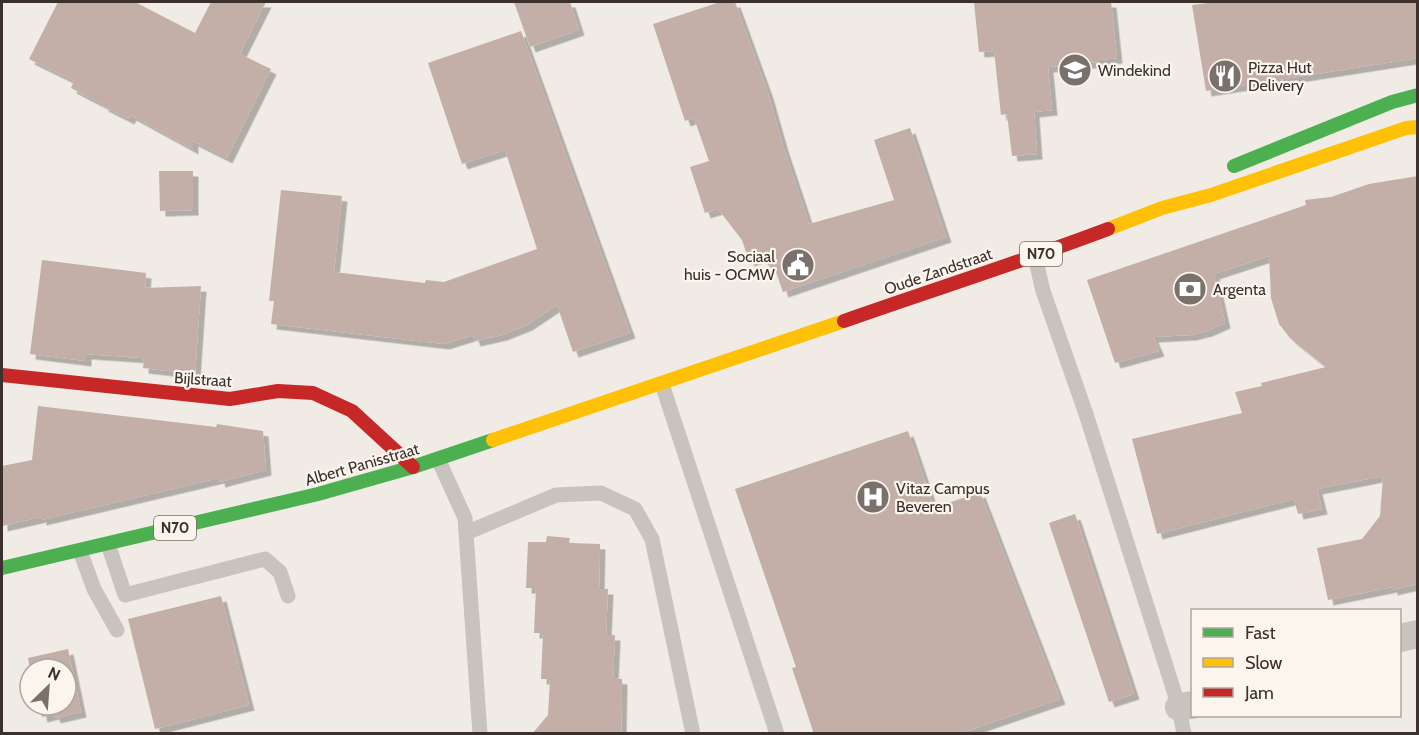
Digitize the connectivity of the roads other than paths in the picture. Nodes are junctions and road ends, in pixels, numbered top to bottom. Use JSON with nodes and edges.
{"nodes":[{"id":1,"x":1418,"y":95,"type":"edge"},
{"id":2,"x":1418,"y":127,"type":"edge"},
{"id":3,"x":1162,"y":208,"type":"junction"},
{"id":4,"x":1035,"y":257,"type":"junction"},
{"id":5,"x":723,"y":363,"type":"joint"},
{"id":6,"x":2,"y":375,"type":"edge"},
{"id":7,"x":662,"y":384,"type":"junction"},
{"id":8,"x":438,"y":459,"type":"junction"},
{"id":9,"x":413,"y":467,"type":"junction"},
{"id":10,"x":466,"y":533,"type":"junction"},
{"id":11,"x":108,"y":544,"type":"junction"},
{"id":12,"x":80,"y":550,"type":"junction"},
{"id":13,"x":2,"y":568,"type":"edge"},
{"id":14,"x":288,"y":596,"type":"dead end"},
{"id":15,"x":117,"y":630,"type":"dead end"},
{"id":16,"x":1418,"y":634,"type":"edge"},
{"id":17,"x":1401,"y":638,"type":"edge"},
{"id":18,"x":1185,"y":715,"type":"edge"},
{"id":19,"x":480,"y":734,"type":"edge"},
{"id":20,"x":693,"y":734,"type":"edge"},
{"id":21,"x":777,"y":734,"type":"edge"}],
"edges":[{"from":1,"to":3,"type":"main road","name":"Oude Zandstraat","number":"N70"},
{"from":2,"to":3,"type":"main road","name":"Oude Zandstraat","number":"N70"},
{"from":3,"to":4,"type":"main road","name":"Oude Zandstraat","number":"N70"},
{"from":4,"to":5,"type":"main road","name":"Oude Zandstraat","number":"N70"},
{"from":4,"to":18,"type":"lane"},
{"from":5,"to":7,"type":"main road","name":"Albert Panisstraat","number":"N70"},
{"from":6,"to":9,"type":"main road","name":"Bijlstraat"},
{"from":7,"to":8,"type":"main road","name":"Albert Panisstraat","number":"N70"},
{"from":7,"to":21,"type":"lane"},
{"from":8,"to":9,"type":"main road","name":"Albert Panisstraat","number":"N70"},
{"from":8,"to":10,"type":"lane"},
{"from":9,"to":11,"type":"main road","name":"Albert Panisstraat","number":"N70"},
{"from":10,"to":19,"type":"lane"},
{"from":10,"to":20,"type":"lane"},
{"from":11,"to":12,"type":"main road","name":"Albert Panisstraat","number":"N70"},
{"from":11,"to":14,"type":"lane"},
{"from":12,"to":13,"type":"main road","name":"Albert Panisstraat","number":"N70"},
{"from":12,"to":15,"type":"lane"},
{"from":16,"to":17,"type":"street"}]}
